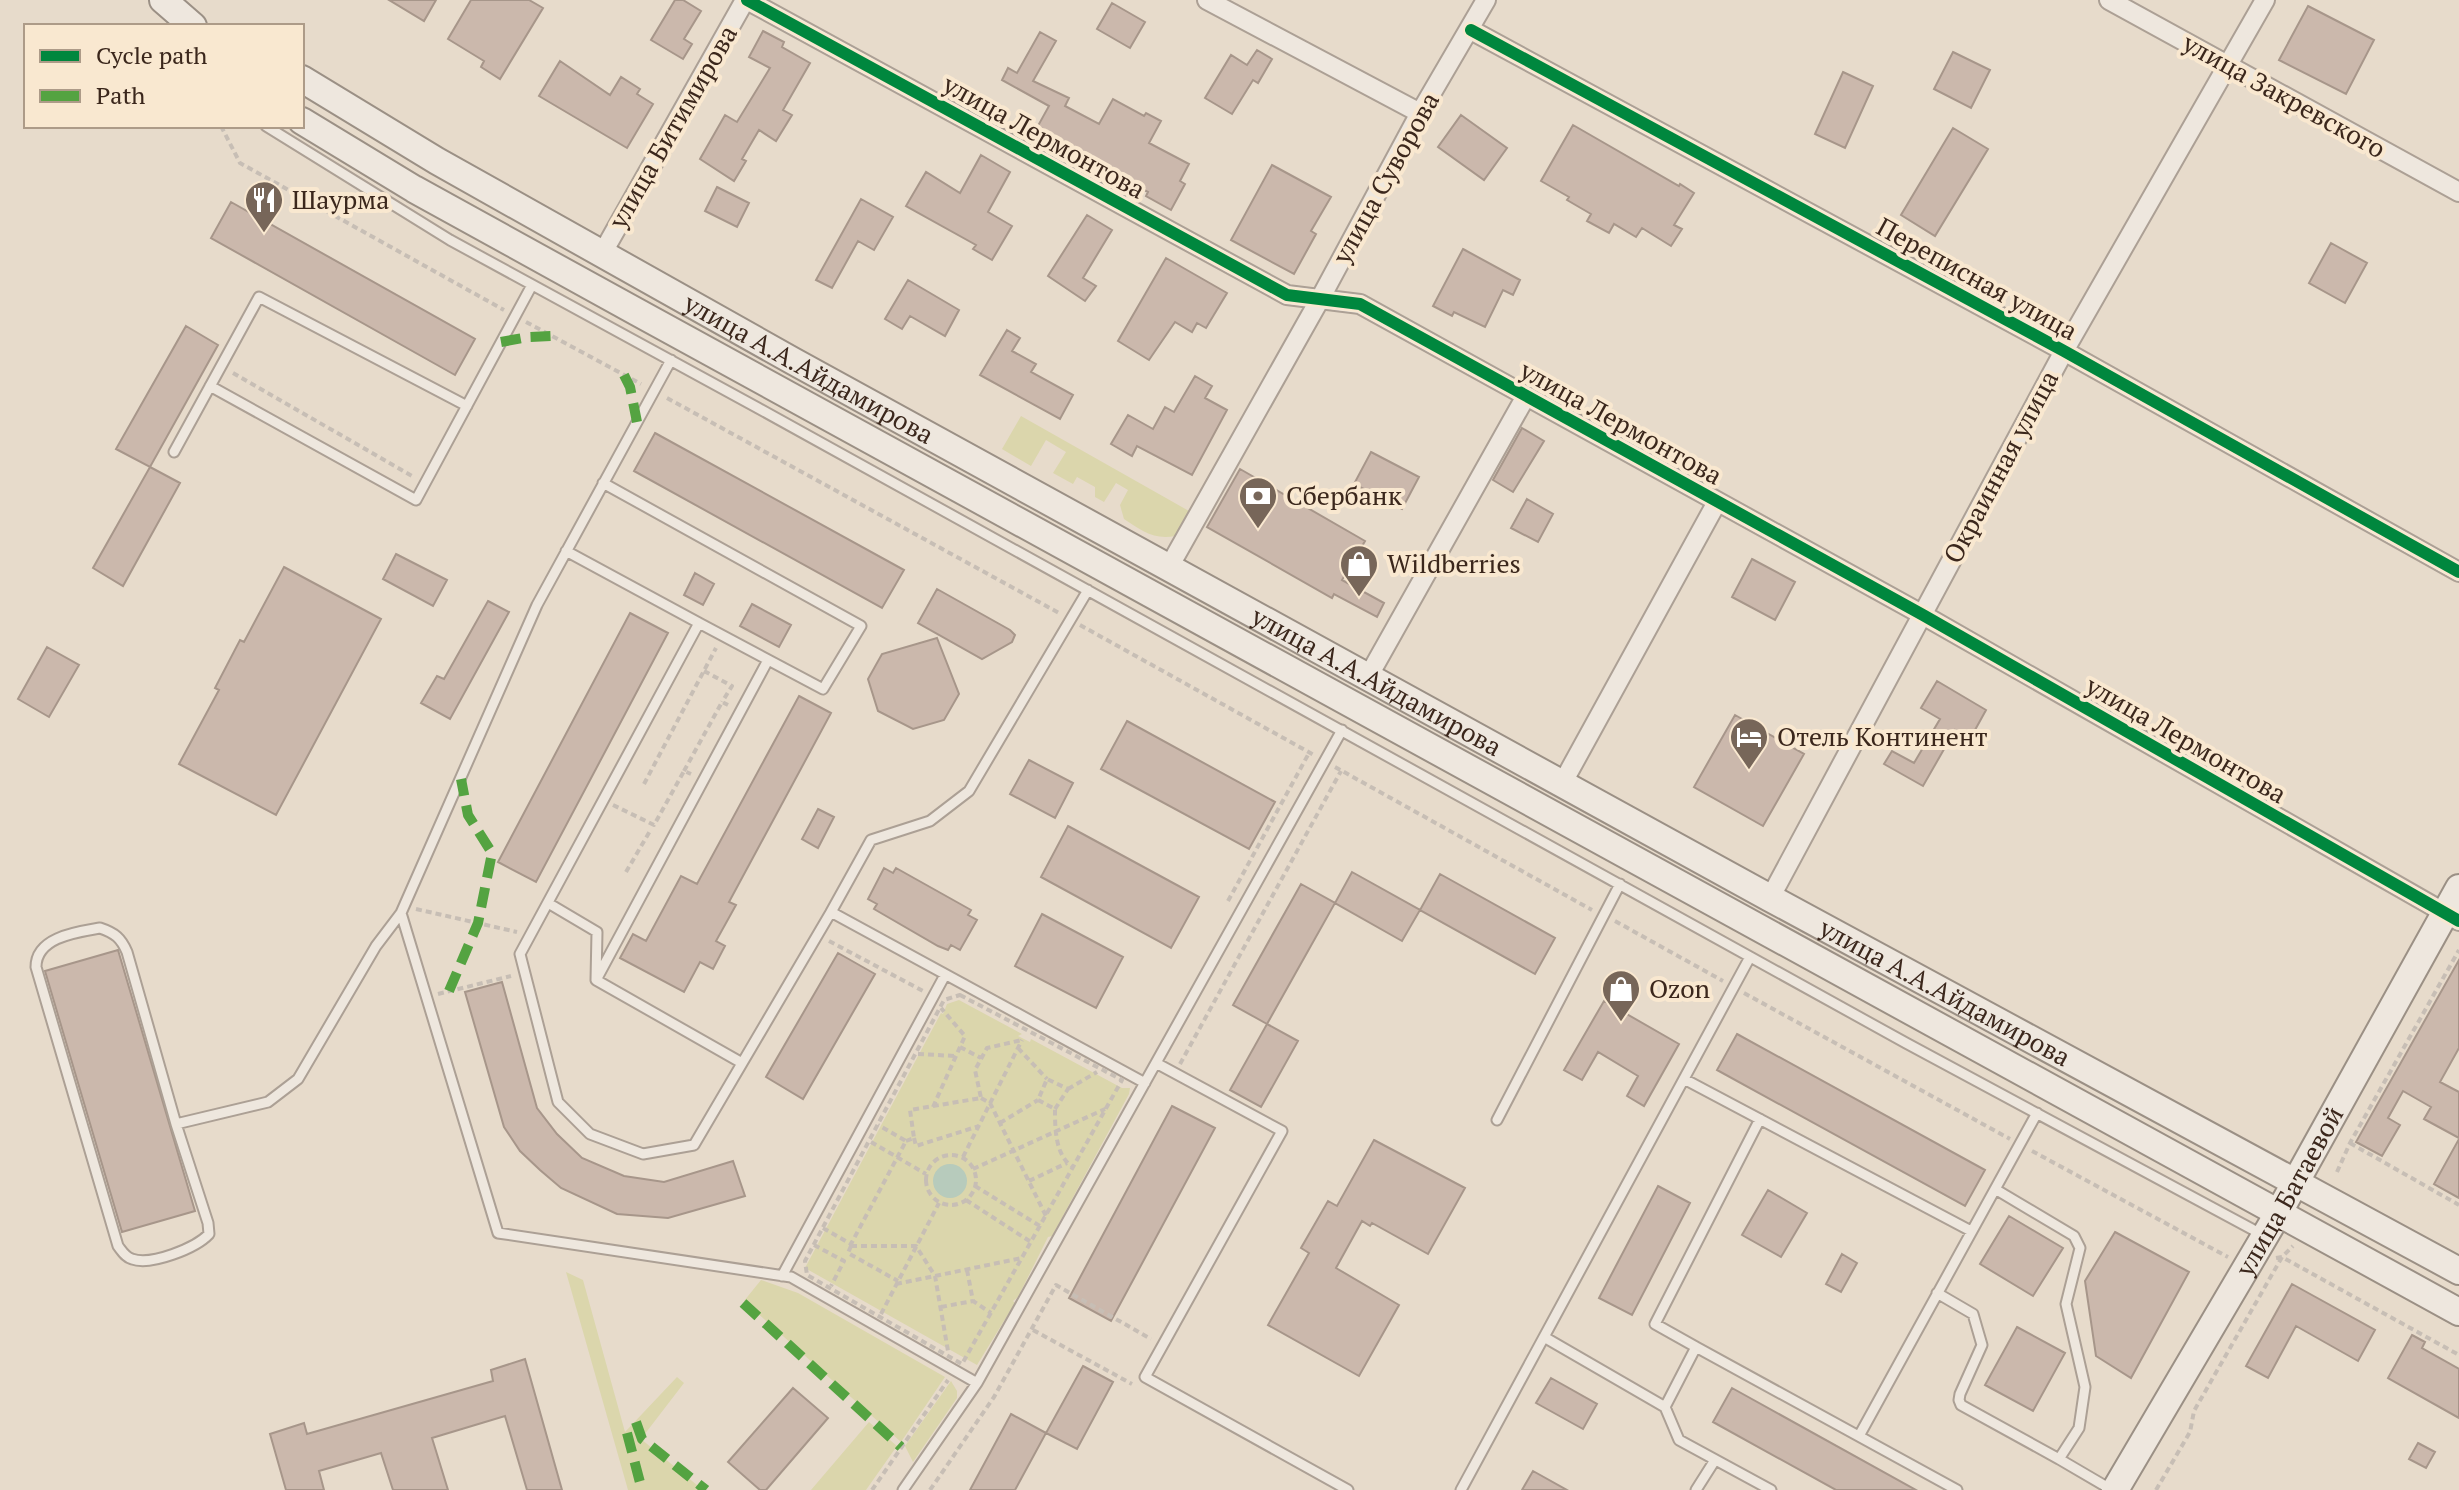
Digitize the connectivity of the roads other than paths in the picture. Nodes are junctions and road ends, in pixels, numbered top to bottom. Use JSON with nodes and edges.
{"nodes":[{"id":1,"x":746,"y":0,"type":"edge"},
{"id":2,"x":1207,"y":0,"type":"edge"},
{"id":3,"x":1486,"y":0,"type":"edge"},
{"id":4,"x":2109,"y":0,"type":"edge"},
{"id":5,"x":2265,"y":0,"type":"edge"},
{"id":6,"x":1471,"y":30,"type":"junction"},
{"id":7,"x":2230,"y":66,"type":"junction"},
{"id":8,"x":304,"y":80,"type":"edge"},
{"id":9,"x":1420,"y":113,"type":"junction"},
{"id":10,"x":304,"y":122,"type":"edge"},
{"id":11,"x":269,"y":128,"type":"edge"},
{"id":12,"x":2459,"y":192,"type":"edge"},
{"id":13,"x":602,"y":254,"type":"junction"},
{"id":14,"x":532,"y":285,"type":"junction"},
{"id":15,"x":1320,"y":299,"type":"junction"},
{"id":16,"x":2064,"y":351,"type":"junction"},
{"id":17,"x":671,"y":360,"type":"junction"},
{"id":18,"x":210,"y":386,"type":"junction"},
{"id":19,"x":1526,"y":396,"type":"junction"},
{"id":20,"x":467,"y":406,"type":"junction"},
{"id":21,"x":174,"y":452,"type":"dead end"},
{"id":22,"x":603,"y":483,"type":"junction"},
{"id":23,"x":1717,"y":502,"type":"junction"},
{"id":24,"x":566,"y":551,"type":"junction"},
{"id":25,"x":1169,"y":567,"type":"junction"},
{"id":26,"x":2459,"y":572,"type":"edge"},
{"id":27,"x":1088,"y":590,"type":"junction"},
{"id":28,"x":1923,"y":615,"type":"junction"},
{"id":29,"x":699,"y":623,"type":"junction"},
{"id":30,"x":768,"y":660,"type":"junction"},
{"id":31,"x":1368,"y":677,"type":"junction"},
{"id":32,"x":1342,"y":730,"type":"junction"},
{"id":33,"x":1562,"y":784,"type":"junction"},
{"id":34,"x":1620,"y":884,"type":"junction"},
{"id":35,"x":2459,"y":888,"type":"edge"},
{"id":36,"x":1770,"y":898,"type":"junction"},
{"id":37,"x":548,"y":903,"type":"junction"},
{"id":38,"x":403,"y":910,"type":"junction"},
{"id":39,"x":831,"y":912,"type":"junction"},
{"id":40,"x":2452,"y":917,"type":"edge"},
{"id":41,"x":1750,"y":957,"type":"junction"},
{"id":42,"x":945,"y":975,"type":"junction"},
{"id":43,"x":596,"y":980,"type":"junction"},
{"id":44,"x":742,"y":1063,"type":"junction"},
{"id":45,"x":1156,"y":1063,"type":"junction"},
{"id":46,"x":1684,"y":1079,"type":"junction"},
{"id":47,"x":1145,"y":1083,"type":"junction"},
{"id":48,"x":2037,"y":1113,"type":"junction"},
{"id":49,"x":1760,"y":1119,"type":"junction"},
{"id":50,"x":1497,"y":1120,"type":"dead end"},
{"id":51,"x":176,"y":1124,"type":"junction"},
{"id":52,"x":2295,"y":1183,"type":"junction"},
{"id":53,"x":1995,"y":1189,"type":"junction"},
{"id":54,"x":2279,"y":1212,"type":"junction"},
{"id":55,"x":1971,"y":1231,"type":"junction"},
{"id":56,"x":2263,"y":1235,"type":"junction"},
{"id":57,"x":2459,"y":1271,"type":"edge"},
{"id":58,"x":782,"y":1276,"type":"junction"},
{"id":59,"x":1937,"y":1293,"type":"junction"},
{"id":60,"x":2459,"y":1312,"type":"edge"},
{"id":61,"x":1544,"y":1337,"type":"junction"},
{"id":62,"x":1696,"y":1347,"type":"junction"},
{"id":63,"x":977,"y":1383,"type":"junction"},
{"id":64,"x":1665,"y":1407,"type":"junction"},
{"id":65,"x":1859,"y":1436,"type":"junction"},
{"id":66,"x":2059,"y":1459,"type":"junction"},
{"id":67,"x":1715,"y":1460,"type":"junction"},
{"id":68,"x":903,"y":1490,"type":"edge"},
{"id":69,"x":1348,"y":1490,"type":"edge"},
{"id":70,"x":1461,"y":1490,"type":"edge"},
{"id":71,"x":1696,"y":1490,"type":"edge"},
{"id":72,"x":1771,"y":1490,"type":"edge"},
{"id":73,"x":1957,"y":1490,"type":"edge"},
{"id":74,"x":2114,"y":1490,"type":"edge"}],
"edges":[{"from":1,"to":13,"type":"street","name":"улица Битимирова"},
{"from":1,"to":15,"type":"street","name":"улица Лермонтова"},
{"from":2,"to":9,"type":"street"},
{"from":3,"to":6,"type":"street","name":"улица Суворова"},
{"from":4,"to":7,"type":"street","name":"улица Закревского"},
{"from":5,"to":7,"type":"street","name":"Окраинная улица"},
{"from":6,"to":9,"type":"street","name":"улица Суворова"},
{"from":6,"to":16,"type":"street","name":"Переписная улица"},
{"from":7,"to":12,"type":"street","name":"улица Закревского"},
{"from":7,"to":16,"type":"street","name":"Окраинная улица"},
{"from":8,"to":13,"type":"main road","name":"улица А.А.Айдамирова"},
{"from":9,"to":15,"type":"street","name":"улица Суворова"},
{"from":10,"to":54,"type":"main road","name":"улица А.А.Айдамирова"},
{"from":11,"to":14,"type":"lane"},
{"from":13,"to":25,"type":"main road","name":"улица А.А.Айдамирова"},
{"from":14,"to":17,"type":"lane"},
{"from":14,"to":20,"type":"lane"},
{"from":15,"to":19,"type":"street","name":"улица Лермонтова"},
{"from":15,"to":25,"type":"street","name":"улица Суворова"},
{"from":16,"to":26,"type":"street","name":"Переписная улица"},
{"from":16,"to":28,"type":"street","name":"Окраинная улица"},
{"from":17,"to":22,"type":"lane"},
{"from":17,"to":27,"type":"lane"},
{"from":18,"to":20,"type":"lane"},
{"from":18,"to":20,"type":"lane"},
{"from":18,"to":21,"type":"lane"},
{"from":19,"to":23,"type":"street","name":"улица Лермонтова"},
{"from":19,"to":31,"type":"street"},
{"from":22,"to":24,"type":"lane"},
{"from":22,"to":30,"type":"lane"},
{"from":23,"to":28,"type":"street","name":"улица Лермонтова"},
{"from":23,"to":33,"type":"street"},
{"from":24,"to":29,"type":"lane"},
{"from":24,"to":38,"type":"lane"},
{"from":25,"to":31,"type":"main road","name":"улица А.А.Айдамирова"},
{"from":27,"to":32,"type":"lane"},
{"from":27,"to":39,"type":"lane"},
{"from":28,"to":36,"type":"street","name":"Окраинная улица"},
{"from":28,"to":40,"type":"street","name":"улица Лермонтова"},
{"from":29,"to":30,"type":"lane"},
{"from":29,"to":37,"type":"lane"},
{"from":30,"to":43,"type":"lane"},
{"from":31,"to":33,"type":"main road","name":"улица А.А.Айдамирова"},
{"from":32,"to":34,"type":"lane"},
{"from":32,"to":45,"type":"lane"},
{"from":33,"to":36,"type":"main road","name":"улица А.А.Айдамирова"},
{"from":34,"to":41,"type":"lane"},
{"from":34,"to":50,"type":"lane"},
{"from":35,"to":40,"type":"main road","name":"улица Батаевой"},
{"from":36,"to":52,"type":"main road","name":"улица А.А.Айдамирова"},
{"from":37,"to":43,"type":"lane"},
{"from":37,"to":44,"type":"lane"},
{"from":38,"to":51,"type":"lane"},
{"from":38,"to":58,"type":"lane"},
{"from":39,"to":42,"type":"lane"},
{"from":39,"to":44,"type":"lane"},
{"from":40,"to":52,"type":"main road","name":"улица Батаевой"},
{"from":41,"to":46,"type":"lane"},
{"from":41,"to":48,"type":"lane"},
{"from":42,"to":47,"type":"lane"},
{"from":42,"to":58,"type":"lane"},
{"from":43,"to":44,"type":"lane"},
{"from":45,"to":47,"type":"lane"},
{"from":45,"to":69,"type":"lane"},
{"from":46,"to":49,"type":"lane"},
{"from":46,"to":61,"type":"lane"},
{"from":47,"to":63,"type":"lane"},
{"from":48,"to":53,"type":"lane"},
{"from":48,"to":56,"type":"lane"},
{"from":49,"to":55,"type":"lane"},
{"from":49,"to":62,"type":"lane"},
{"from":51,"to":51,"type":"lane"},
{"from":52,"to":54,"type":"main road","name":"улица Батаевой"},
{"from":52,"to":57,"type":"main road","name":"улица А.А.Айдамирова"},
{"from":53,"to":55,"type":"lane"},
{"from":53,"to":66,"type":"lane"},
{"from":54,"to":56,"type":"main road","name":"улица Батаевой"},
{"from":54,"to":60,"type":"main road","name":"улица А.А.Айдамирова"},
{"from":55,"to":59,"type":"lane"},
{"from":56,"to":74,"type":"main road","name":"улица Батаевой"},
{"from":58,"to":63,"type":"lane"},
{"from":59,"to":65,"type":"lane"},
{"from":59,"to":66,"type":"lane"},
{"from":61,"to":64,"type":"lane"},
{"from":61,"to":70,"type":"lane"},
{"from":62,"to":64,"type":"lane"},
{"from":62,"to":65,"type":"lane"},
{"from":63,"to":68,"type":"lane"},
{"from":64,"to":67,"type":"lane"},
{"from":65,"to":73,"type":"lane"},
{"from":66,"to":74,"type":"lane"},
{"from":67,"to":71,"type":"lane"},
{"from":67,"to":72,"type":"lane"}]}
